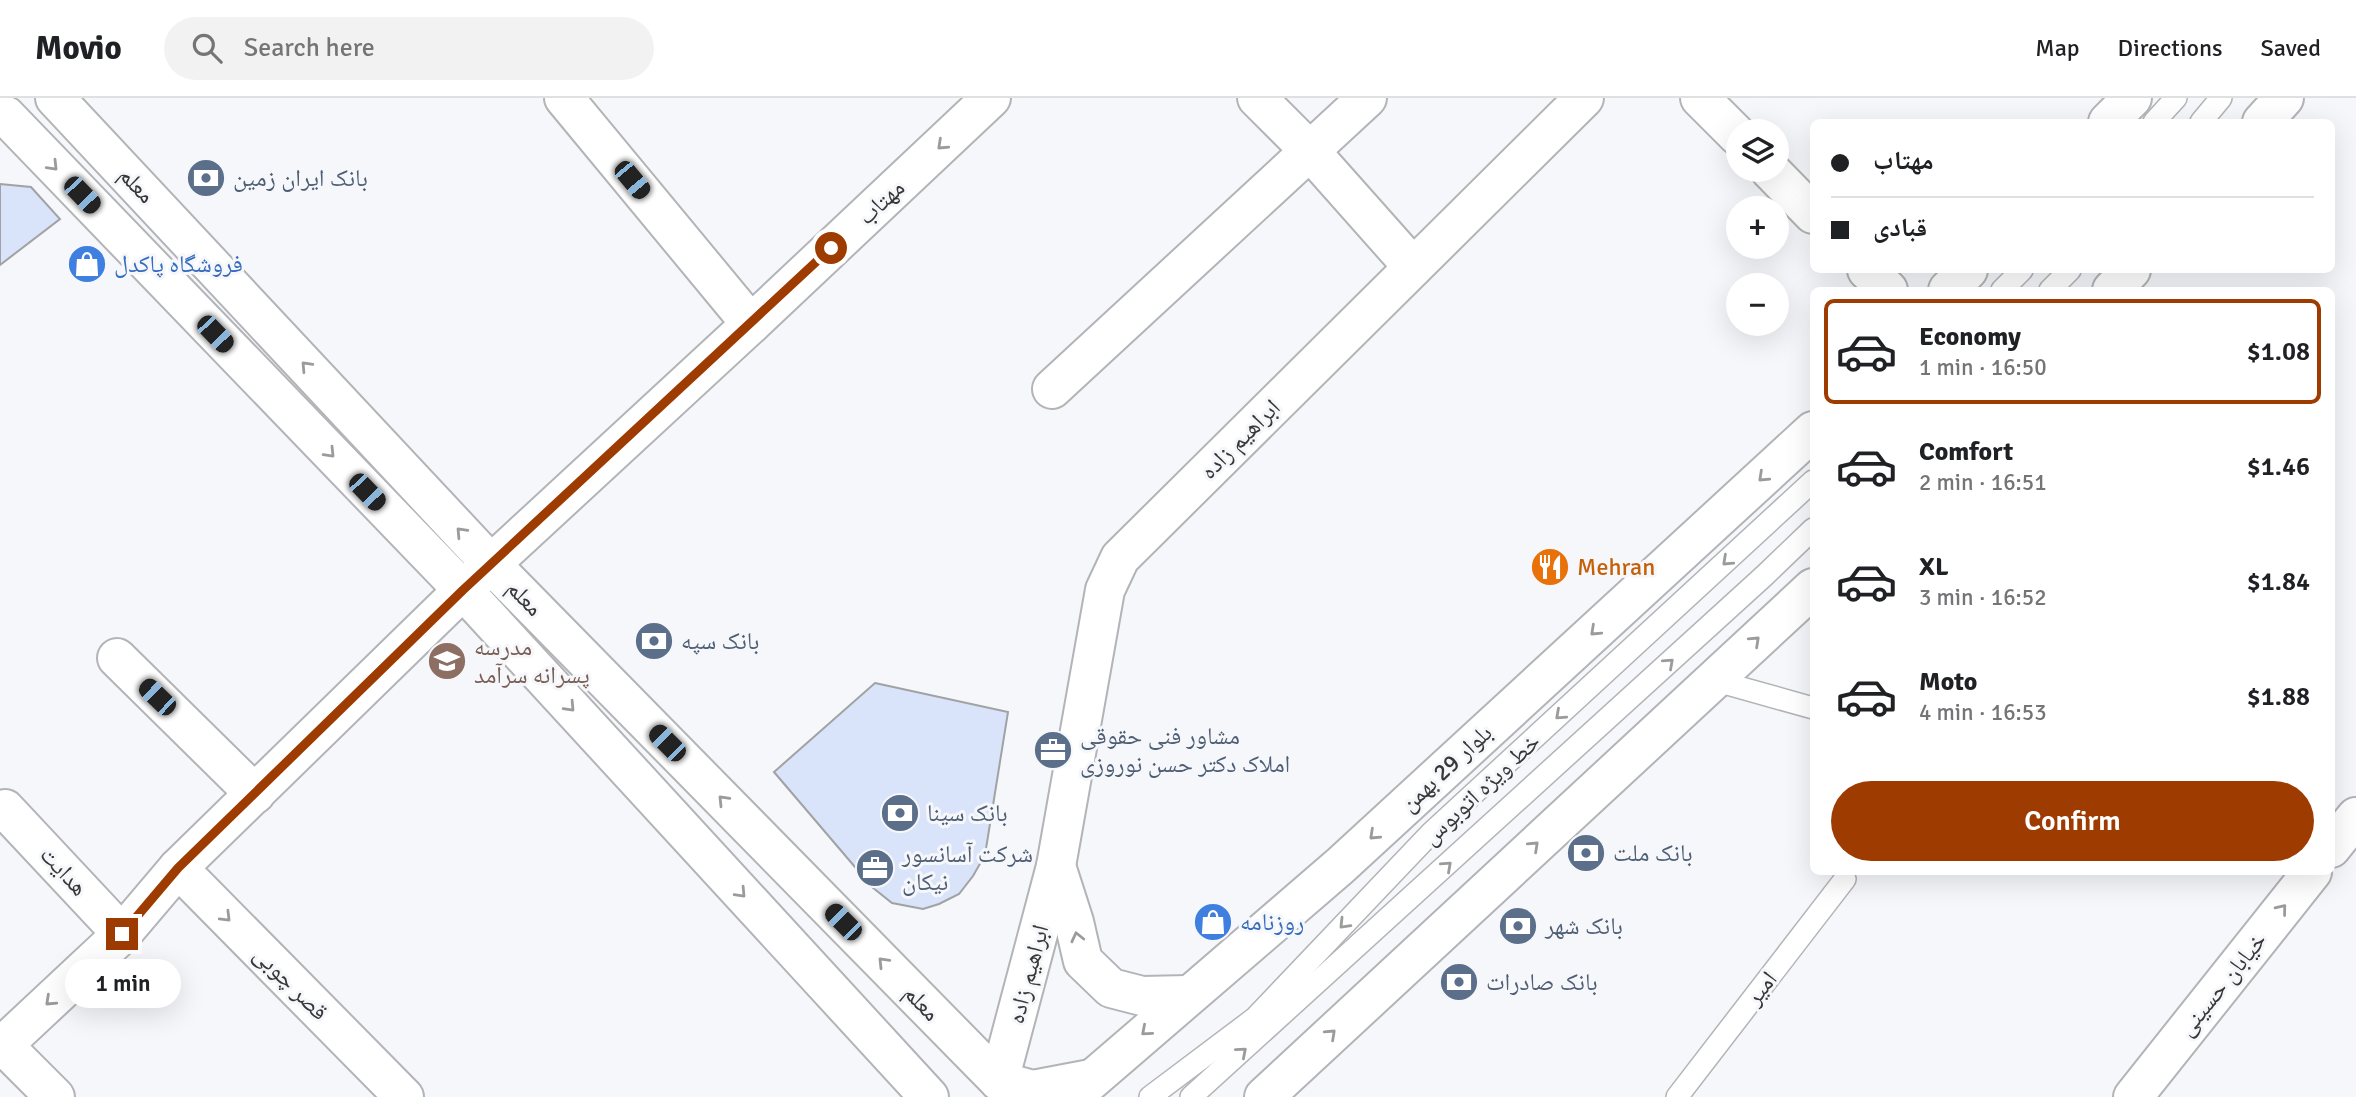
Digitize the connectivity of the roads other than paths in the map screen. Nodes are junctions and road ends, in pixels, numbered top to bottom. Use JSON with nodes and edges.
{"nodes":[{"id":1,"x":55,"y":98,"type":"edge"},
{"id":2,"x":564,"y":98,"type":"edge"},
{"id":3,"x":991,"y":98,"type":"edge"},
{"id":4,"x":1257,"y":98,"type":"edge"},
{"id":5,"x":1367,"y":98,"type":"edge"},
{"id":6,"x":1584,"y":98,"type":"edge"},
{"id":7,"x":1700,"y":98,"type":"edge"},
{"id":8,"x":2132,"y":98,"type":"edge"},
{"id":9,"x":2176,"y":98,"type":"edge"},
{"id":10,"x":2221,"y":98,"type":"edge"},
{"id":11,"x":2284,"y":98,"type":"edge"},
{"id":12,"x":10,"y":111,"type":"edge"},
{"id":13,"x":2111,"y":119,"type":"edge"},
{"id":14,"x":2157,"y":119,"type":"edge"},
{"id":15,"x":2204,"y":119,"type":"edge"},
{"id":16,"x":2265,"y":119,"type":"edge"},
{"id":17,"x":1726,"y":124,"type":"edge"},
{"id":18,"x":1310,"y":151,"type":"junction"},
{"id":19,"x":1782,"y":182,"type":"edge"},
{"id":20,"x":1810,"y":211,"type":"edge"},
{"id":21,"x":1413,"y":267,"type":"junction"},
{"id":22,"x":1870,"y":273,"type":"edge"},
{"id":23,"x":1965,"y":273,"type":"edge"},
{"id":24,"x":2019,"y":273,"type":"edge"},
{"id":25,"x":2067,"y":273,"type":"edge"},
{"id":26,"x":2128,"y":273,"type":"edge"},
{"id":27,"x":1885,"y":287,"type":"edge"},
{"id":28,"x":1951,"y":287,"type":"edge"},
{"id":29,"x":2005,"y":287,"type":"edge"},
{"id":30,"x":2053,"y":287,"type":"edge"},
{"id":31,"x":2115,"y":287,"type":"edge"},
{"id":32,"x":751,"y":324,"type":"junction"},
{"id":33,"x":1052,"y":390,"type":"dead end"},
{"id":34,"x":1810,"y":433,"type":"edge"},
{"id":35,"x":1810,"y":484,"type":"edge"},
{"id":36,"x":1810,"y":531,"type":"edge"},
{"id":37,"x":491,"y":564,"type":"junction"},
{"id":38,"x":463,"y":590,"type":"junction"},
{"id":39,"x":1810,"y":591,"type":"edge"},
{"id":40,"x":117,"y":658,"type":"dead end"},
{"id":41,"x":1713,"y":680,"type":"junction"},
{"id":42,"x":1810,"y":707,"type":"edge"},
{"id":43,"x":255,"y":794,"type":"junction"},
{"id":44,"x":5,"y":809,"type":"dead end"},
{"id":45,"x":2356,"y":817,"type":"edge"},
{"id":46,"x":2335,"y":843,"type":"edge"},
{"id":47,"x":1056,"y":866,"type":"junction"},
{"id":48,"x":178,"y":868,"type":"junction"},
{"id":49,"x":2310,"y":875,"type":"edge"},
{"id":50,"x":1845,"y":879,"type":"dead end"},
{"id":51,"x":122,"y":934,"type":"junction"},
{"id":52,"x":1188,"y":995,"type":"junction"},
{"id":53,"x":1,"y":1045,"type":"edge"},
{"id":54,"x":1081,"y":1088,"type":"edge"},
{"id":55,"x":1001,"y":1089,"type":"edge"},
{"id":56,"x":55,"y":1097,"type":"edge"},
{"id":57,"x":404,"y":1097,"type":"edge"},
{"id":58,"x":929,"y":1097,"type":"edge"},
{"id":59,"x":1150,"y":1097,"type":"edge"},
{"id":60,"x":1191,"y":1097,"type":"edge"},
{"id":61,"x":1264,"y":1097,"type":"edge"},
{"id":62,"x":1677,"y":1097,"type":"edge"},
{"id":63,"x":2133,"y":1097,"type":"edge"}],
"edges":[{"from":37,"to":1,"type":"street","name":"معلم","one_way":true},
{"from":2,"to":32,"type":"street"},
{"from":3,"to":32,"type":"street","name":"مهتاب","one_way":true},
{"from":4,"to":18,"type":"street"},
{"from":5,"to":18,"type":"street"},
{"from":6,"to":21,"type":"street","name":"ابراهیم زاده"},
{"from":7,"to":17,"type":"street"},
{"from":8,"to":13,"type":"street"},
{"from":9,"to":14,"type":"lane"},
{"from":10,"to":15,"type":"lane"},
{"from":11,"to":16,"type":"street"},
{"from":12,"to":38,"type":"street","name":"معلم","one_way":true},
{"from":18,"to":21,"type":"street"},
{"from":18,"to":33,"type":"street"},
{"from":19,"to":20,"type":"street"},
{"from":21,"to":47,"type":"street","name":"ابراهیم زاده"},
{"from":22,"to":27,"type":"street"},
{"from":23,"to":28,"type":"street"},
{"from":24,"to":29,"type":"lane"},
{"from":25,"to":30,"type":"lane"},
{"from":26,"to":31,"type":"street"},
{"from":32,"to":37,"type":"street","name":"مهتاب"},
{"from":34,"to":52,"type":"street","name":"بلوار 29 بهمن","one_way":true},
{"from":35,"to":59,"type":"lane","name":"خط ویژه اتوبوس","one_way":true},
{"from":60,"to":36,"type":"lane","name":"خط ویژه اتوبوس","one_way":true},
{"from":37,"to":38,"type":"street","name":"مهتاب"},
{"from":55,"to":37,"type":"street","name":"معلم","one_way":true},
{"from":38,"to":43,"type":"street","name":"مهتاب"},
{"from":38,"to":58,"type":"street","name":"معلم","one_way":true},
{"from":41,"to":39,"type":"street","one_way":true},
{"from":40,"to":43,"type":"street"},
{"from":41,"to":42,"type":"lane"},
{"from":61,"to":41,"type":"street","one_way":true},
{"from":43,"to":48,"type":"street","name":"مهتاب"},
{"from":44,"to":51,"type":"street","name":"هدایت"},
{"from":45,"to":46,"type":"street"},
{"from":52,"to":47,"type":"street","name":"ابراهیم زاده","one_way":true},
{"from":47,"to":55,"type":"street","name":"ابراهیم زاده"},
{"from":48,"to":51,"type":"street","name":"مهتاب"},
{"from":48,"to":57,"type":"street","name":"قصر چوبی","one_way":true},
{"from":63,"to":49,"type":"street","name":"خیابان حسینی","one_way":true},
{"from":50,"to":62,"type":"lane","name":"امیر"},
{"from":51,"to":53,"type":"street","name":"مهتاب","one_way":true},
{"from":52,"to":54,"type":"street","name":"بلوار 29 بهمن","one_way":true},
{"from":53,"to":56,"type":"street"},
{"from":54,"to":55,"type":"street"}]}
